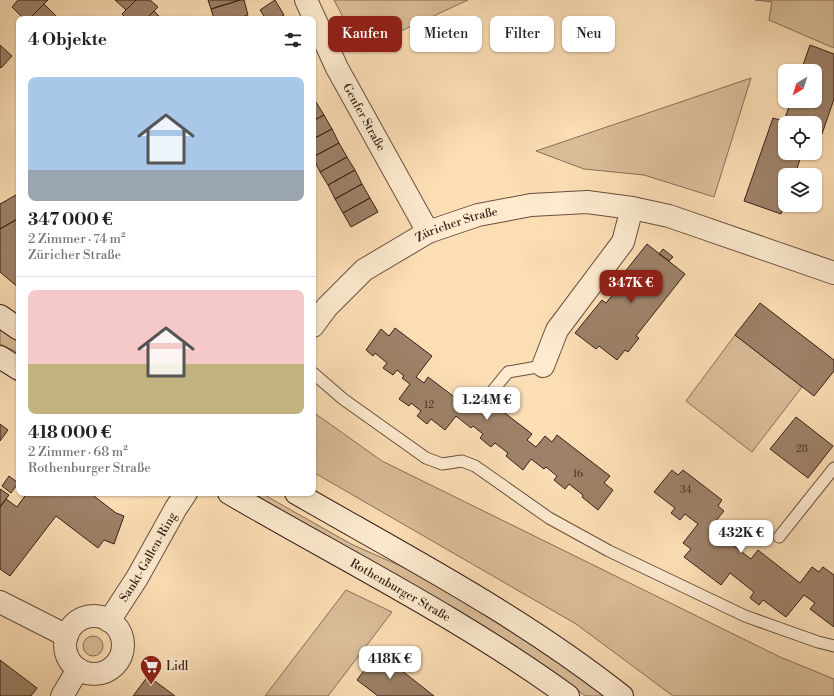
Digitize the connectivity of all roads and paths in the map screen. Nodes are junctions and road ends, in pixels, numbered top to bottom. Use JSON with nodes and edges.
{"nodes":[{"id":1,"x":306,"y":0,"type":"edge"},
{"id":2,"x":313,"y":16,"type":"edge"},
{"id":3,"x":316,"y":22,"type":"edge"},
{"id":4,"x":632,"y":208,"type":"junction"},
{"id":5,"x":428,"y":232,"type":"junction"},
{"id":6,"x":834,"y":273,"type":"edge"},
{"id":7,"x":0,"y":316,"type":"edge"},
{"id":8,"x":316,"y":322,"type":"edge"},
{"id":9,"x":16,"y":327,"type":"edge"},
{"id":10,"x":0,"y":357,"type":"edge"},
{"id":11,"x":543,"y":366,"type":"joint"},
{"id":12,"x":16,"y":367,"type":"edge"},
{"id":13,"x":316,"y":376,"type":"edge"},
{"id":14,"x":490,"y":394,"type":"dead end"},
{"id":15,"x":834,"y":468,"type":"edge"},
{"id":16,"x":184,"y":496,"type":"edge"},
{"id":17,"x":234,"y":496,"type":"edge"},
{"id":18,"x":301,"y":496,"type":"edge"},
{"id":19,"x":779,"y":537,"type":"dead end"},
{"id":20,"x":0,"y":602,"type":"edge"},
{"id":21,"x":109,"y":621,"type":"junction"},
{"id":22,"x":67,"y":636,"type":"junction"},
{"id":23,"x":834,"y":646,"type":"edge"},
{"id":24,"x":78,"y":669,"type":"junction"},
{"id":25,"x":62,"y":696,"type":"edge"},
{"id":26,"x":568,"y":696,"type":"edge"},
{"id":27,"x":622,"y":696,"type":"edge"}],
"edges":[{"from":1,"to":2,"type":"street","name":"Genfer Straße"},
{"from":3,"to":5,"type":"street","name":"Genfer Straße"},
{"from":4,"to":5,"type":"street","name":"Züricher Straße"},
{"from":4,"to":6,"type":"street","name":"Züricher Straße"},
{"from":4,"to":11,"type":"street"},
{"from":5,"to":8,"type":"street","name":"Züricher Straße"},
{"from":7,"to":9,"type":"street"},
{"from":10,"to":12,"type":"street"},
{"from":11,"to":14,"type":"lane"},
{"from":13,"to":23,"type":"lane"},
{"from":15,"to":19,"type":"lane"},
{"from":16,"to":21,"type":"street","name":"Sankt-Gallen-Ring"},
{"from":17,"to":26,"type":"street","name":"Rothenburger Straße"},
{"from":18,"to":27,"type":"street"},
{"from":20,"to":22,"type":"street"},
{"from":21,"to":22,"type":"street"},
{"from":21,"to":24,"type":"street"},
{"from":22,"to":24,"type":"street"},
{"from":24,"to":25,"type":"street"}]}
